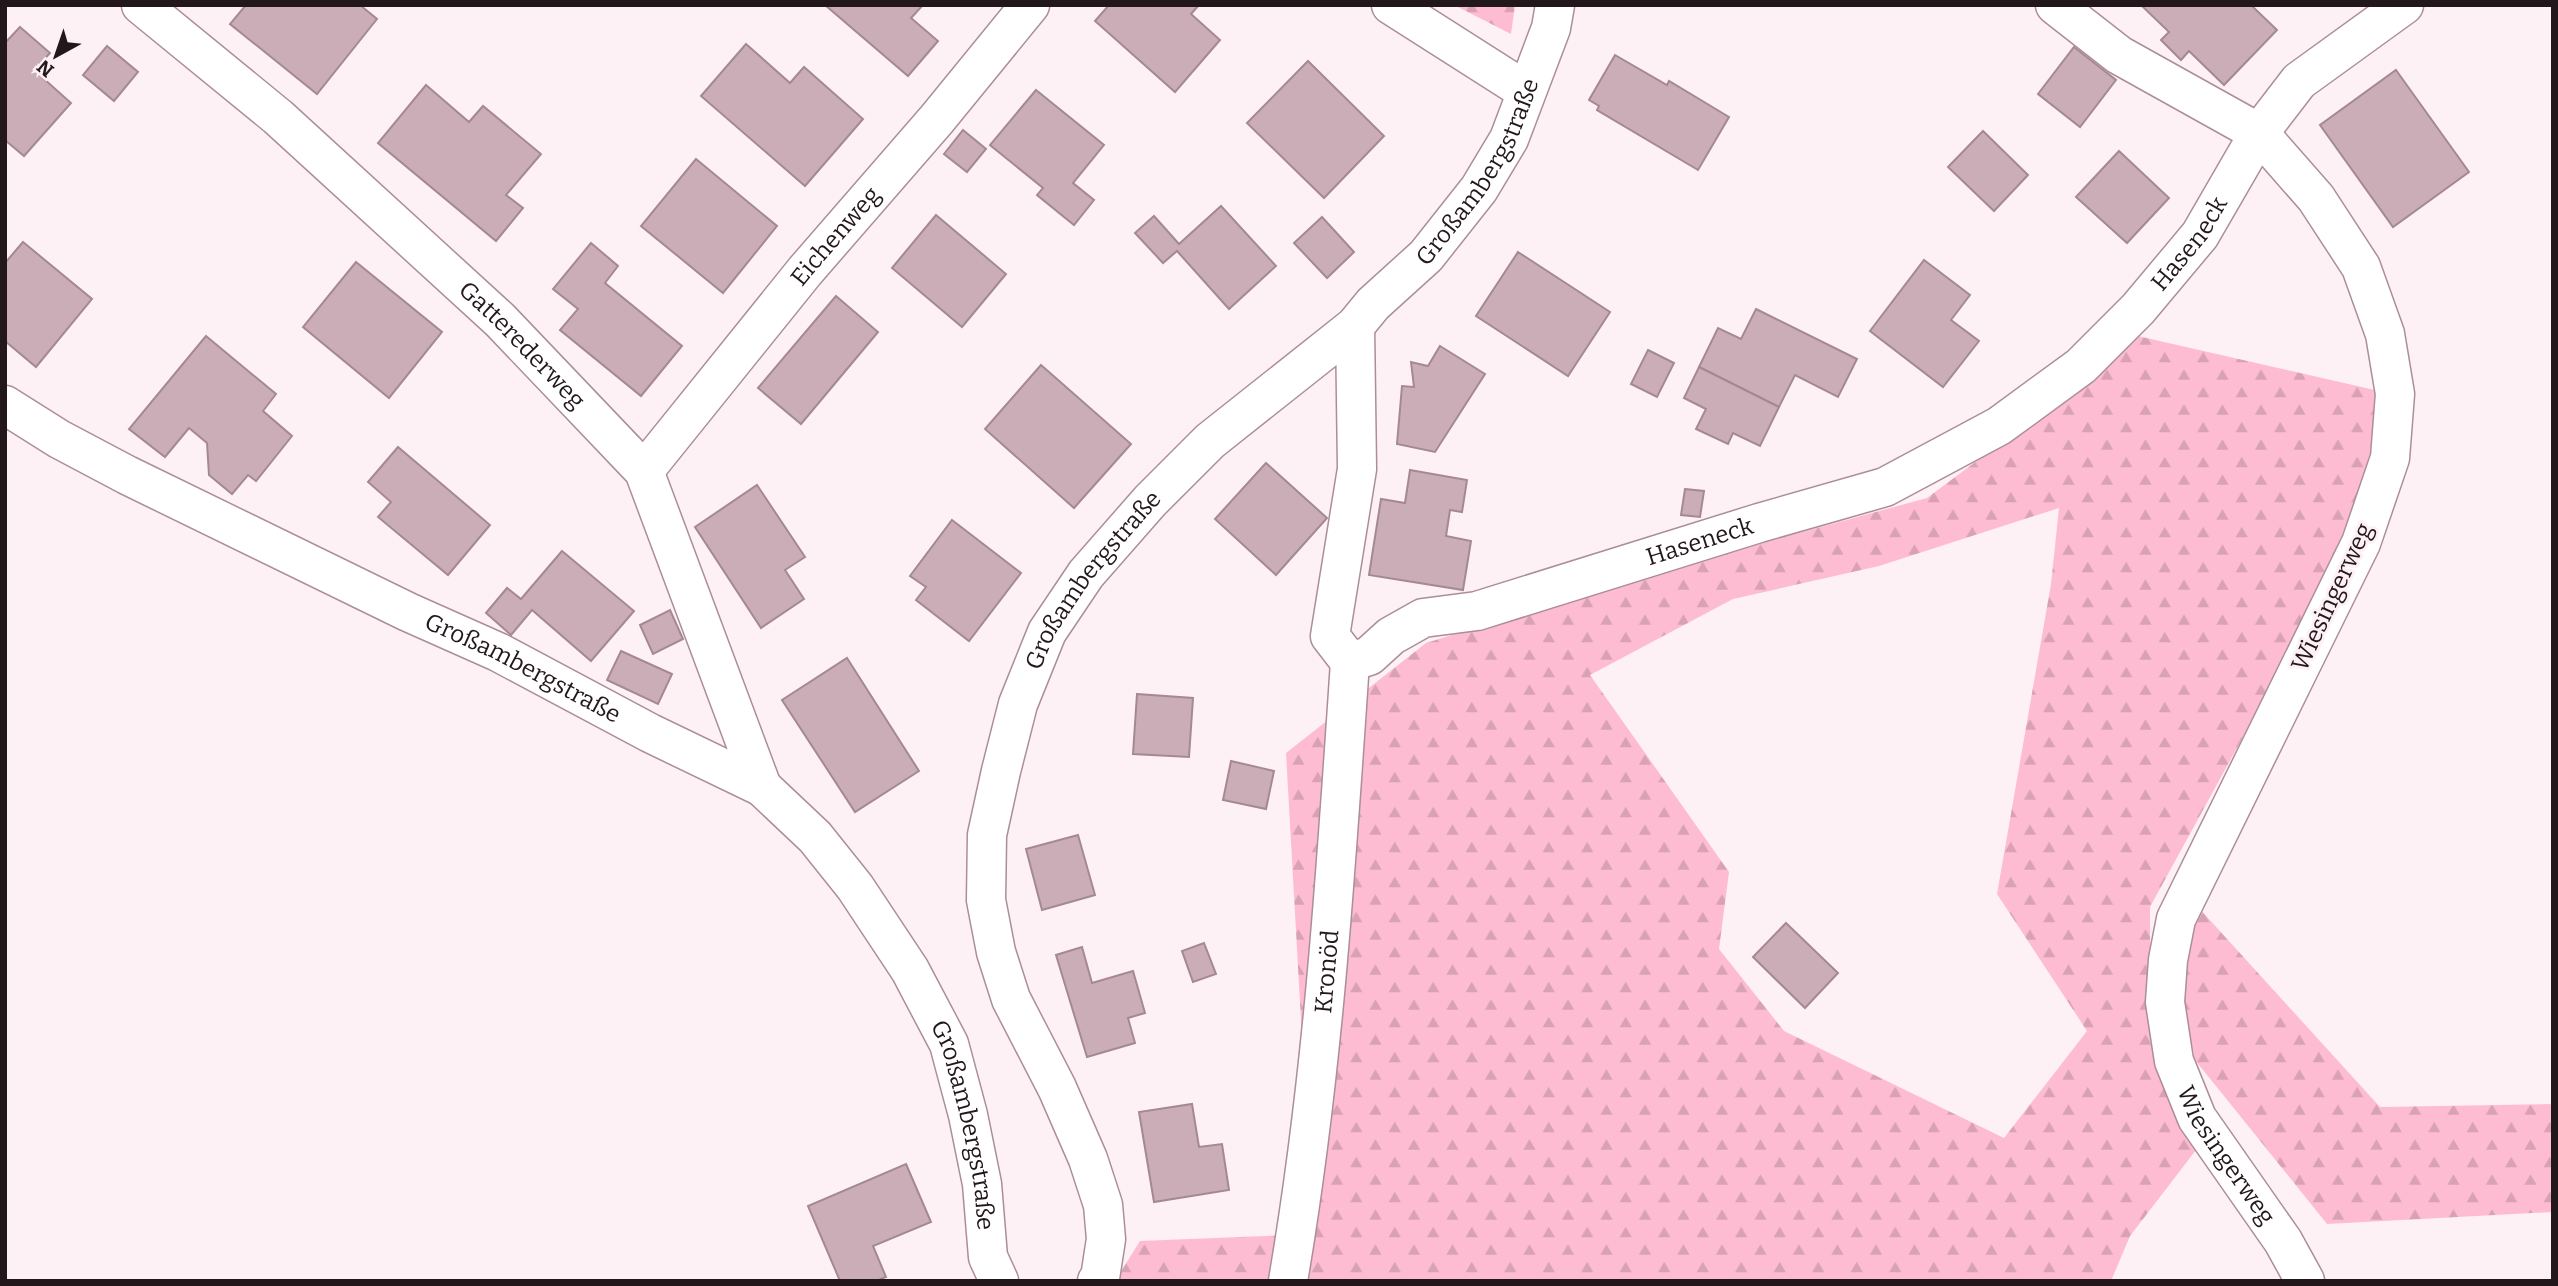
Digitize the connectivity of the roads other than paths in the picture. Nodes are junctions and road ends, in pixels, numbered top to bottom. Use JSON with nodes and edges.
{"nodes":[{"id":1,"x":141,"y":5,"type":"edge"},
{"id":2,"x":1030,"y":5,"type":"edge"},
{"id":3,"x":1391,"y":5,"type":"edge"},
{"id":4,"x":1555,"y":5,"type":"edge"},
{"id":5,"x":2054,"y":5,"type":"edge"},
{"id":6,"x":2404,"y":5,"type":"edge"},
{"id":7,"x":1526,"y":91,"type":"junction"},
{"id":8,"x":2259,"y":133,"type":"junction"},
{"id":9,"x":1355,"y":326,"type":"junction"},
{"id":10,"x":5,"y":405,"type":"edge"},
{"id":11,"x":644,"y":471,"type":"junction"},
{"id":12,"x":1350,"y":662,"type":"junction"},
{"id":13,"x":762,"y":787,"type":"junction"},
{"id":14,"x":999,"y":1281,"type":"edge"},
{"id":15,"x":1097,"y":1281,"type":"edge"},
{"id":16,"x":1289,"y":1281,"type":"edge"},
{"id":17,"x":2305,"y":1281,"type":"edge"}],
"edges":[{"from":1,"to":11,"type":"street","name":"Gatterederweg"},
{"from":2,"to":11,"type":"street","name":"Eichenweg"},
{"from":3,"to":7,"type":"street"},
{"from":4,"to":7,"type":"street","name":"Großambergstraße"},
{"from":5,"to":8,"type":"street","name":"Wiesingerweg"},
{"from":6,"to":8,"type":"street","name":"Haseneck"},
{"from":7,"to":9,"type":"street","name":"Großambergstraße"},
{"from":8,"to":12,"type":"street","name":"Haseneck"},
{"from":8,"to":17,"type":"street","name":"Wiesingerweg"},
{"from":9,"to":12,"type":"street"},
{"from":9,"to":15,"type":"street","name":"Großambergstraße"},
{"from":10,"to":13,"type":"street","name":"Großambergstraße"},
{"from":11,"to":13,"type":"street","name":"Gatterederweg"},
{"from":12,"to":16,"type":"street","name":"Kronöd"},
{"from":13,"to":14,"type":"street","name":"Großambergstraße"}]}
